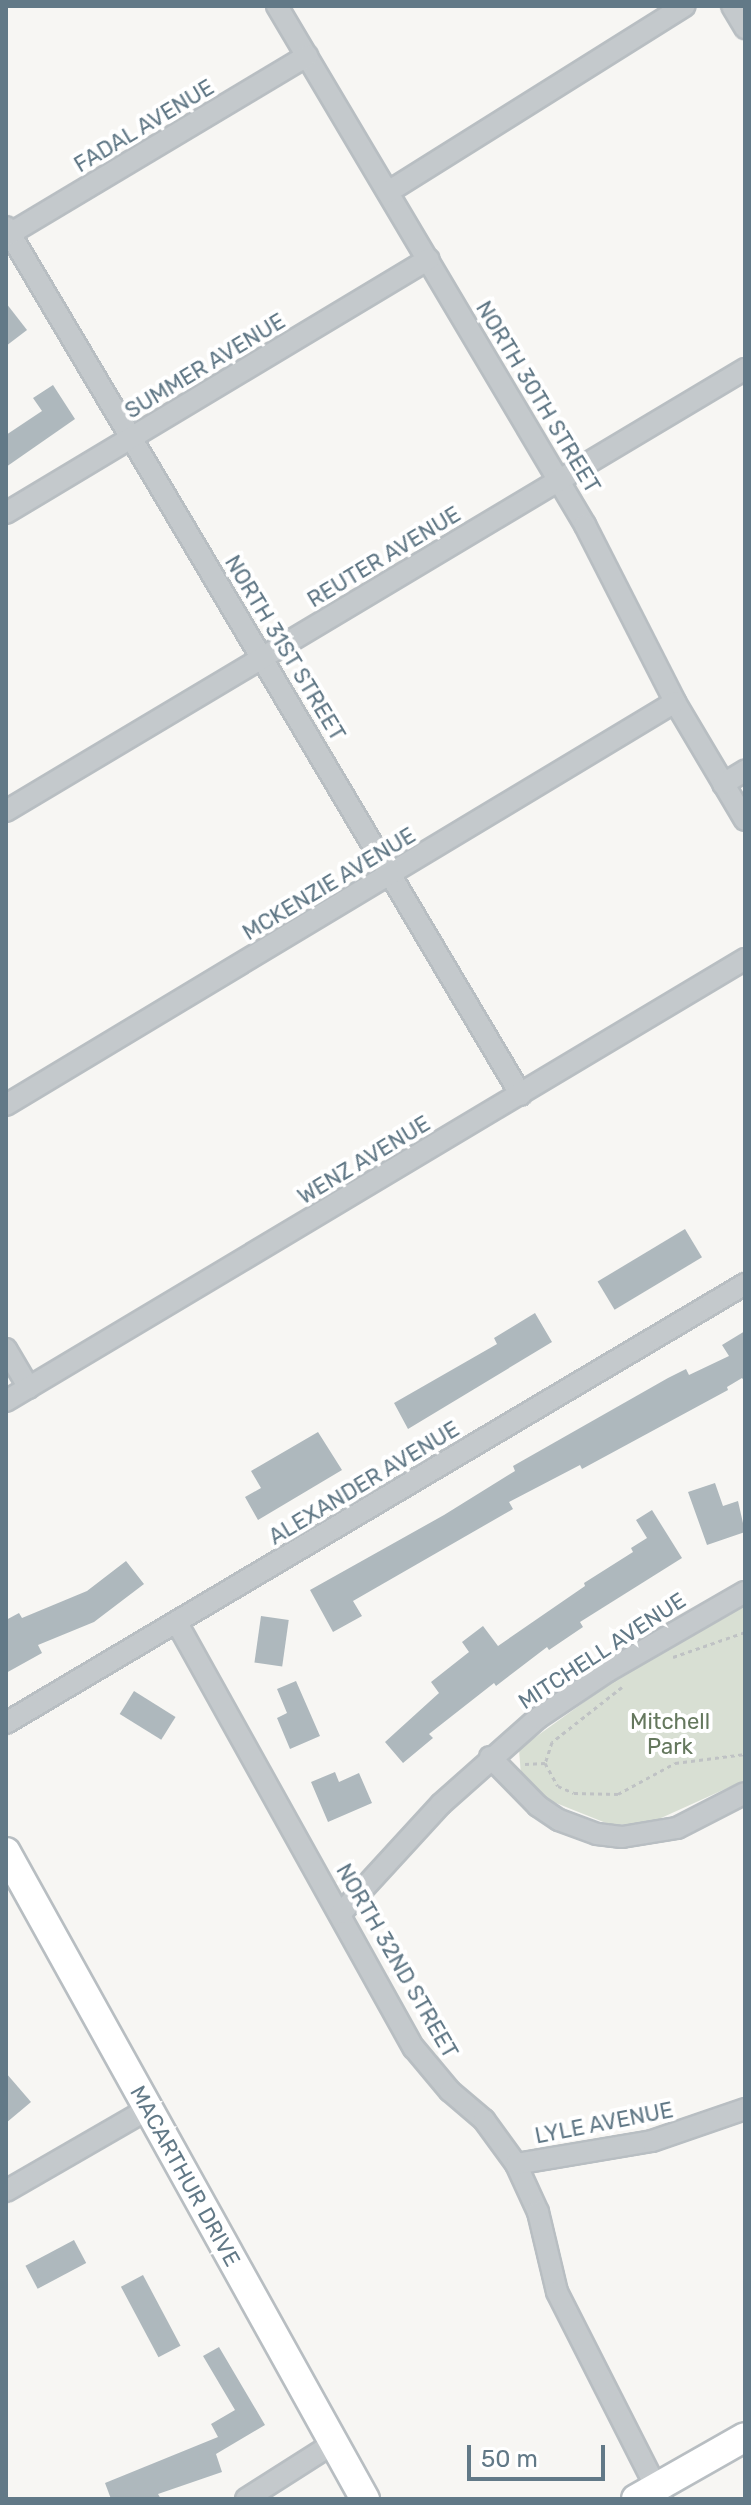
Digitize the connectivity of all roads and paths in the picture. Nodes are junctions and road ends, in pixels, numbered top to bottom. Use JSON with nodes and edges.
{"nodes":[{"id":1,"x":277,"y":6,"type":"edge"},
{"id":2,"x":685,"y":6,"type":"edge"},
{"id":3,"x":732,"y":6,"type":"edge"},
{"id":4,"x":745,"y":28,"type":"edge"},
{"id":5,"x":307,"y":56,"type":"junction"},
{"id":6,"x":388,"y":192,"type":"junction"},
{"id":7,"x":7,"y":232,"type":"edge"},
{"id":8,"x":428,"y":259,"type":"junction"},
{"id":9,"x":745,"y":369,"type":"edge"},
{"id":10,"x":131,"y":438,"type":"junction"},
{"id":11,"x":559,"y":481,"type":"junction"},
{"id":12,"x":6,"y":513,"type":"edge"},
{"id":13,"x":263,"y":657,"type":"junction"},
{"id":14,"x":675,"y":702,"type":"junction"},
{"id":15,"x":745,"y":771,"type":"edge"},
{"id":16,"x":723,"y":784,"type":"junction"},
{"id":17,"x":6,"y":811,"type":"edge"},
{"id":18,"x":745,"y":820,"type":"edge"},
{"id":19,"x":392,"y":874,"type":"junction"},
{"id":20,"x":745,"y":959,"type":"edge"},
{"id":21,"x":521,"y":1095,"type":"junction"},
{"id":22,"x":6,"y":1105,"type":"edge"},
{"id":23,"x":745,"y":1284,"type":"edge"},
{"id":24,"x":6,"y":1349,"type":"edge"},
{"id":25,"x":29,"y":1388,"type":"junction"},
{"id":26,"x":6,"y":1401,"type":"edge"},
{"id":27,"x":745,"y":1592,"type":"edge"},
{"id":28,"x":177,"y":1623,"type":"junction"},
{"id":29,"x":745,"y":1632,"type":"edge"},
{"id":30,"x":672,"y":1658,"type":"dead end"},
{"id":31,"x":633,"y":1679,"type":"dead end"},
{"id":32,"x":6,"y":1723,"type":"edge"},
{"id":33,"x":745,"y":1754,"type":"edge"},
{"id":34,"x":490,"y":1757,"type":"junction"},
{"id":35,"x":745,"y":1793,"type":"edge"},
{"id":36,"x":6,"y":1852,"type":"edge"},
{"id":37,"x":341,"y":1913,"type":"junction"},
{"id":38,"x":148,"y":2109,"type":"junction"},
{"id":39,"x":745,"y":2109,"type":"edge"},
{"id":40,"x":516,"y":2164,"type":"junction"},
{"id":41,"x":6,"y":2191,"type":"edge"},
{"id":42,"x":745,"y":2437,"type":"edge"},
{"id":43,"x":334,"y":2443,"type":"junction"},
{"id":44,"x":650,"y":2497,"type":"edge"},
{"id":45,"x":246,"y":2499,"type":"edge"},
{"id":46,"x":365,"y":2499,"type":"edge"}],
"edges":[{"from":1,"to":5,"type":"street","name":"NORTH 30TH STREET"},
{"from":2,"to":6,"type":"street"},
{"from":3,"to":4,"type":"street"},
{"from":5,"to":6,"type":"street","name":"NORTH 30TH STREET"},
{"from":5,"to":7,"type":"street","name":"FADAL AVENUE"},
{"from":6,"to":8,"type":"street","name":"NORTH 30TH STREET"},
{"from":7,"to":10,"type":"street","name":"NORTH 31ST STREET"},
{"from":8,"to":10,"type":"street","name":"SUMMER AVENUE"},
{"from":8,"to":11,"type":"street","name":"NORTH 30TH STREET"},
{"from":9,"to":11,"type":"street","name":"REUTER AVENUE"},
{"from":10,"to":12,"type":"street","name":"SUMMER AVENUE"},
{"from":10,"to":13,"type":"street","name":"NORTH 31ST STREET"},
{"from":11,"to":13,"type":"street","name":"REUTER AVENUE"},
{"from":11,"to":14,"type":"street","name":"NORTH 30TH STREET"},
{"from":13,"to":17,"type":"street","name":"REUTER AVENUE"},
{"from":13,"to":19,"type":"street","name":"NORTH 31ST STREET"},
{"from":14,"to":16,"type":"street","name":"NORTH 30TH STREET"},
{"from":14,"to":19,"type":"street","name":"MCKENZIE AVENUE"},
{"from":15,"to":16,"type":"street"},
{"from":16,"to":18,"type":"street","name":"NORTH 30TH STREET"},
{"from":19,"to":21,"type":"street","name":"NORTH 31ST STREET"},
{"from":19,"to":22,"type":"street","name":"MCKENZIE AVENUE"},
{"from":20,"to":21,"type":"street","name":"WENZ AVENUE"},
{"from":21,"to":25,"type":"street","name":"WENZ AVENUE"},
{"from":23,"to":28,"type":"street","name":"ALEXANDER AVENUE"},
{"from":24,"to":25,"type":"street"},
{"from":25,"to":26,"type":"street","name":"WENZ AVENUE"},
{"from":27,"to":34,"type":"street","name":"MITCHELL AVENUE"},
{"from":28,"to":32,"type":"street","name":"ALEXANDER AVENUE"},
{"from":28,"to":37,"type":"street","name":"NORTH 32ND STREET"},
{"from":29,"to":30,"type":"path"},
{"from":31,"to":33,"type":"path"},
{"from":34,"to":35,"type":"street"},
{"from":34,"to":37,"type":"street","name":"MITCHELL AVENUE"},
{"from":36,"to":38,"type":"main road","name":"MACARTHUR DRIVE"},
{"from":37,"to":40,"type":"street","name":"NORTH 32ND STREET"},
{"from":38,"to":41,"type":"street"},
{"from":38,"to":43,"type":"main road","name":"MACARTHUR DRIVE"},
{"from":39,"to":40,"type":"street","name":"LYLE AVENUE"},
{"from":40,"to":44,"type":"street","name":"NORTH 32ND STREET"},
{"from":42,"to":44,"type":"main road"},
{"from":43,"to":45,"type":"street"},
{"from":43,"to":46,"type":"main road","name":"MACARTHUR DRIVE"}]}
